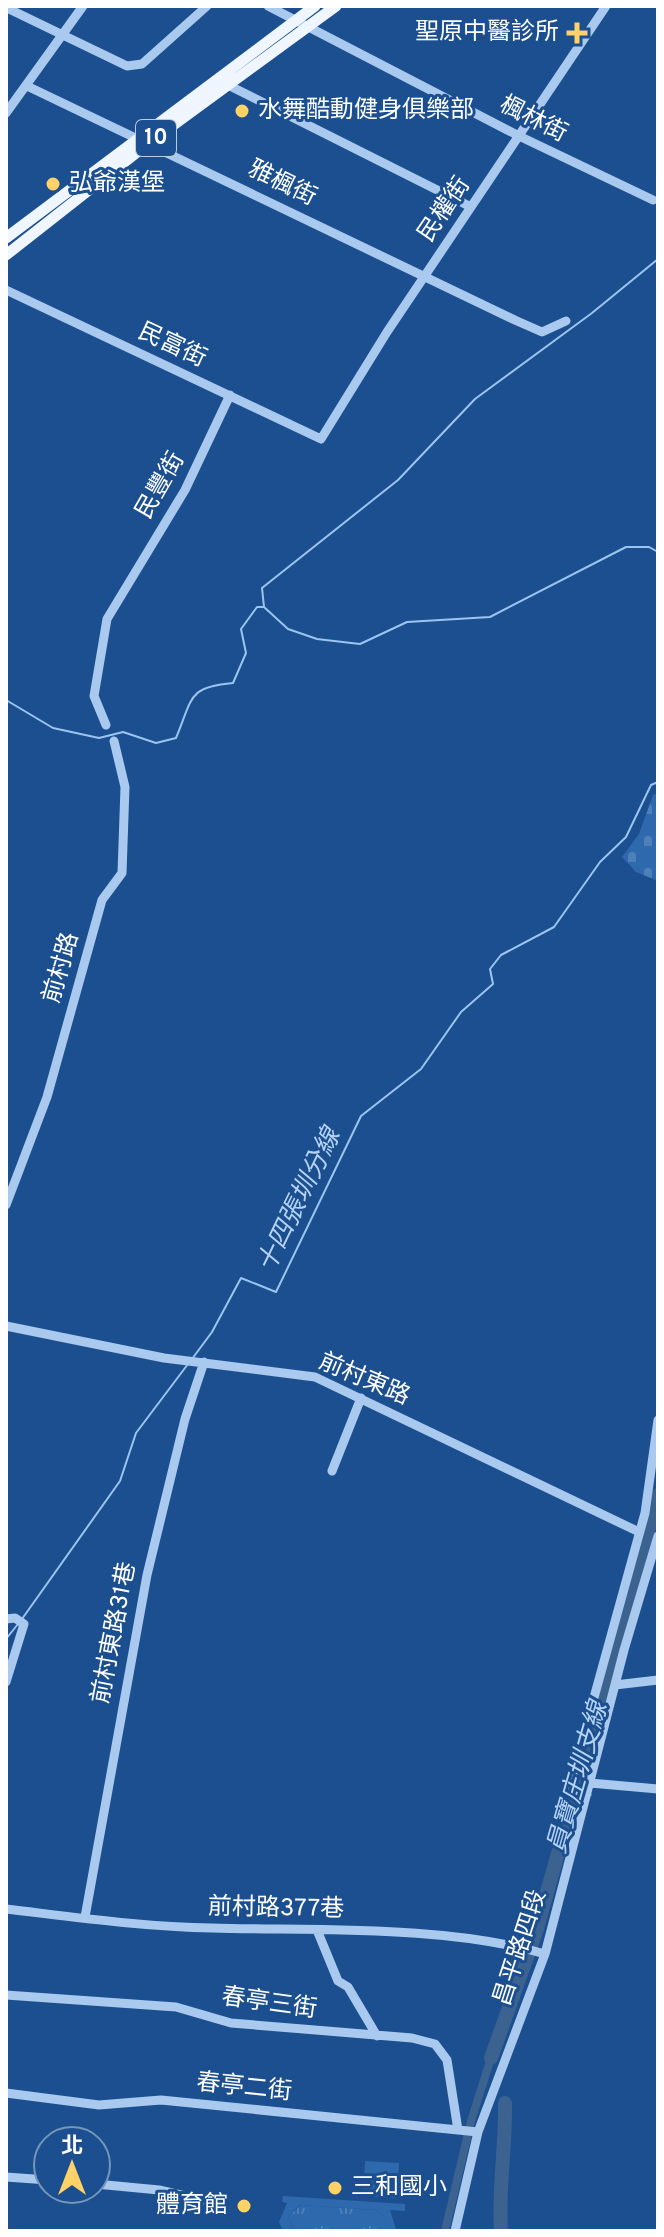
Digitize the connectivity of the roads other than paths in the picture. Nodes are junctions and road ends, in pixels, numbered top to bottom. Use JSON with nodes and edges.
{"nodes":[{"id":1,"x":83,"y":6,"type":"edge"},
{"id":2,"x":207,"y":6,"type":"edge"},
{"id":3,"x":268,"y":6,"type":"edge"},
{"id":4,"x":315,"y":6,"type":"edge"},
{"id":5,"x":336,"y":6,"type":"edge"},
{"id":6,"x":606,"y":6,"type":"edge"},
{"id":7,"x":9,"y":9,"type":"dead end"},
{"id":8,"x":297,"y":21,"type":"junction"},
{"id":9,"x":309,"y":26,"type":"junction"},
{"id":10,"x":64,"y":35,"type":"junction"},
{"id":11,"x":228,"y":85,"type":"junction"},
{"id":12,"x":27,"y":86,"type":"junction"},
{"id":13,"x":6,"y":113,"type":"edge"},
{"id":14,"x":519,"y":136,"type":"junction"},
{"id":15,"x":146,"y":140,"type":"junction"},
{"id":16,"x":653,"y":200,"type":"dead end"},
{"id":17,"x":471,"y":207,"type":"junction"},
{"id":18,"x":6,"y":238,"type":"edge"},
{"id":19,"x":6,"y":255,"type":"edge"},
{"id":20,"x":425,"y":276,"type":"junction"},
{"id":21,"x":6,"y":290,"type":"edge"},
{"id":22,"x":566,"y":321,"type":"dead end"},
{"id":23,"x":230,"y":395,"type":"junction"},
{"id":24,"x":321,"y":439,"type":"joint"},
{"id":25,"x":106,"y":725,"type":"dead end"},
{"id":26,"x":114,"y":741,"type":"dead end"},
{"id":27,"x":6,"y":1205,"type":"edge"},
{"id":28,"x":6,"y":1326,"type":"edge"},
{"id":29,"x":204,"y":1362,"type":"junction"},
{"id":30,"x":361,"y":1398,"type":"junction"},
{"id":31,"x":658,"y":1420,"type":"edge"},
{"id":32,"x":332,"y":1471,"type":"dead end"},
{"id":33,"x":637,"y":1531,"type":"junction"},
{"id":34,"x":658,"y":1536,"type":"edge"},
{"id":35,"x":6,"y":1619,"type":"edge"},
{"id":36,"x":658,"y":1680,"type":"edge"},
{"id":37,"x":6,"y":1682,"type":"edge"},
{"id":38,"x":615,"y":1685,"type":"junction"},
{"id":39,"x":590,"y":1783,"type":"junction"},
{"id":40,"x":658,"y":1789,"type":"edge"},
{"id":41,"x":587,"y":1794,"type":"junction"},
{"id":42,"x":6,"y":1909,"type":"edge"},
{"id":43,"x":85,"y":1917,"type":"junction"},
{"id":44,"x":317,"y":1930,"type":"junction"},
{"id":45,"x":545,"y":1954,"type":"junction"},
{"id":46,"x":6,"y":1995,"type":"edge"},
{"id":47,"x":377,"y":2036,"type":"junction"},
{"id":48,"x":6,"y":2093,"type":"edge"},
{"id":49,"x":463,"y":2130,"type":"junction"},
{"id":50,"x":478,"y":2132,"type":"junction"},
{"id":51,"x":6,"y":2177,"type":"edge"},
{"id":52,"x":32,"y":2179,"type":"edge"},
{"id":53,"x":112,"y":2186,"type":"edge"},
{"id":54,"x":207,"y":2201,"type":"dead end"},
{"id":55,"x":455,"y":2231,"type":"edge"}],
"edges":[{"from":1,"to":10,"type":"street"},
{"from":2,"to":10,"type":"street"},
{"from":3,"to":8,"type":"street","name":"楓林街"},
{"from":4,"to":8,"type":"main road","number":"10"},
{"from":5,"to":9,"type":"main road","number":"10"},
{"from":6,"to":14,"type":"street","name":"民權街"},
{"from":7,"to":10,"type":"street"},
{"from":8,"to":9,"type":"street","name":"楓林街"},
{"from":8,"to":15,"type":"main road","number":"10"},
{"from":9,"to":11,"type":"main road","number":"10"},
{"from":9,"to":14,"type":"street","name":"楓林街"},
{"from":10,"to":12,"type":"street"},
{"from":11,"to":15,"type":"main road","number":"10"},
{"from":11,"to":17,"type":"street"},
{"from":12,"to":13,"type":"street"},
{"from":12,"to":15,"type":"street","name":"雅楓街"},
{"from":14,"to":16,"type":"street","name":"楓林街"},
{"from":14,"to":17,"type":"street","name":"民權街"},
{"from":15,"to":18,"type":"main road","number":"10"},
{"from":15,"to":19,"type":"main road","number":"10"},
{"from":15,"to":20,"type":"street","name":"雅楓街"},
{"from":17,"to":20,"type":"street","name":"民權街"},
{"from":20,"to":22,"type":"street","name":"雅楓街"},
{"from":20,"to":24,"type":"street","name":"民權街"},
{"from":21,"to":23,"type":"street","name":"民富街"},
{"from":23,"to":24,"type":"street","name":"民富街"},
{"from":23,"to":25,"type":"street","name":"民豐街"},
{"from":26,"to":27,"type":"street","name":"前村路"},
{"from":28,"to":29,"type":"street","name":"前村東路"},
{"from":29,"to":30,"type":"street","name":"前村東路"},
{"from":29,"to":43,"type":"street","name":"前村東路31巷"},
{"from":30,"to":32,"type":"street"},
{"from":30,"to":33,"type":"street","name":"前村東路"},
{"from":31,"to":33,"type":"street"},
{"from":33,"to":41,"type":"street"},
{"from":34,"to":38,"type":"street","name":"昌平路四段"},
{"from":35,"to":37,"type":"street"},
{"from":36,"to":38,"type":"street"},
{"from":38,"to":39,"type":"street","name":"昌平路四段"},
{"from":39,"to":40,"type":"street"},
{"from":39,"to":41,"type":"street","name":"昌平路四段"},
{"from":41,"to":45,"type":"street","name":"昌平路四段"},
{"from":42,"to":43,"type":"street","name":"前村路377巷"},
{"from":43,"to":44,"type":"street","name":"前村路377巷"},
{"from":44,"to":45,"type":"street","name":"前村路377巷"},
{"from":44,"to":47,"type":"street"},
{"from":45,"to":50,"type":"street","name":"昌平路四段"},
{"from":46,"to":47,"type":"street","name":"春亭三街"},
{"from":47,"to":49,"type":"street","name":"春亭三街"},
{"from":48,"to":49,"type":"street","name":"春亭二街"},
{"from":49,"to":50,"type":"street","name":"春亭二街"},
{"from":50,"to":55,"type":"street","name":"昌平路四段"},
{"from":51,"to":52,"type":"street"},
{"from":53,"to":54,"type":"street"}]}
